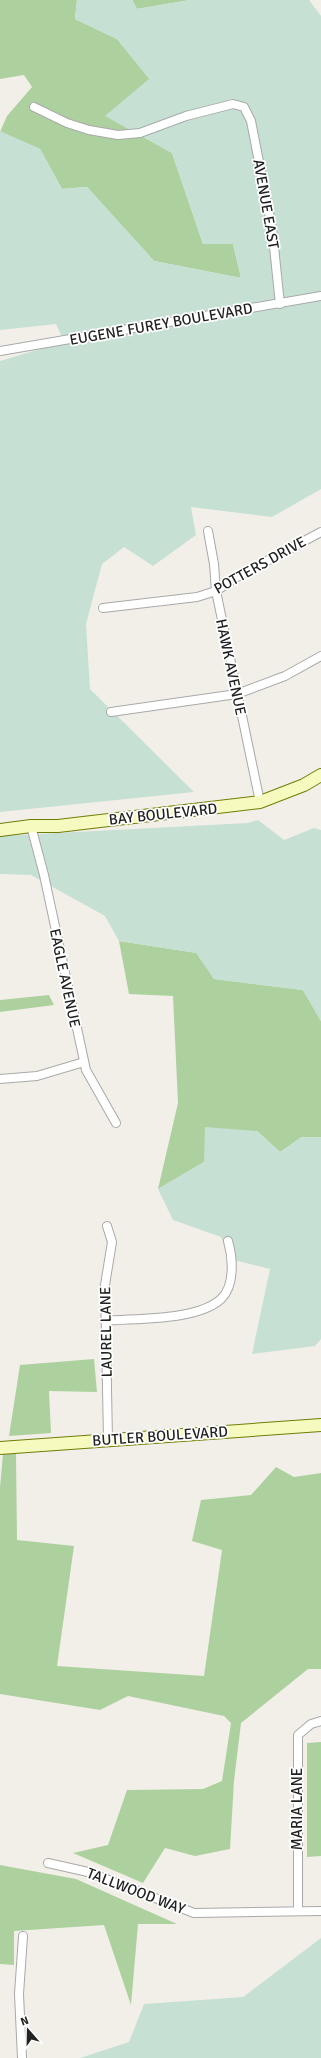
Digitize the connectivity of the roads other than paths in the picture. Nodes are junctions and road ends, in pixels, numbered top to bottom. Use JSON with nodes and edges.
{"nodes":[{"id":1,"x":34,"y":107,"type":"dead end"},
{"id":2,"x":321,"y":296,"type":"edge"},
{"id":3,"x":280,"y":304,"type":"junction"},
{"id":4,"x":0,"y":351,"type":"edge"},
{"id":5,"x":208,"y":531,"type":"dead end"},
{"id":6,"x":321,"y":532,"type":"edge"},
{"id":7,"x":216,"y":591,"type":"junction"},
{"id":8,"x":103,"y":608,"type":"dead end"},
{"id":9,"x":321,"y":656,"type":"edge"},
{"id":10,"x":237,"y":694,"type":"junction"},
{"id":11,"x":111,"y":712,"type":"dead end"},
{"id":12,"x":321,"y":775,"type":"edge"},
{"id":13,"x":260,"y":802,"type":"junction"},
{"id":14,"x":31,"y":826,"type":"junction"},
{"id":15,"x":0,"y":830,"type":"edge"},
{"id":16,"x":84,"y":1062,"type":"junction"},
{"id":17,"x":0,"y":1079,"type":"edge"},
{"id":18,"x":116,"y":1123,"type":"dead end"},
{"id":19,"x":107,"y":1226,"type":"dead end"},
{"id":20,"x":228,"y":1241,"type":"dead end"},
{"id":21,"x":105,"y":1321,"type":"junction"},
{"id":22,"x":321,"y":1425,"type":"edge"},
{"id":23,"x":108,"y":1440,"type":"junction"},
{"id":24,"x":0,"y":1448,"type":"edge"},
{"id":25,"x":321,"y":1721,"type":"edge"},
{"id":26,"x":48,"y":1863,"type":"dead end"},
{"id":27,"x":321,"y":1911,"type":"edge"},
{"id":28,"x":298,"y":1912,"type":"junction"},
{"id":29,"x":23,"y":1936,"type":"dead end"},
{"id":30,"x":22,"y":2058,"type":"edge"}],
"edges":[{"from":1,"to":3,"type":"street","name":"AVENUE EAST"},
{"from":2,"to":3,"type":"street","name":"EUGENE FUREY BOULEVARD"},
{"from":3,"to":4,"type":"street","name":"EUGENE FUREY BOULEVARD"},
{"from":5,"to":7,"type":"street","name":"HAWK AVENUE"},
{"from":6,"to":7,"type":"street","name":"POTTERS DRIVE"},
{"from":7,"to":8,"type":"street","name":"POTTERS DRIVE"},
{"from":7,"to":10,"type":"street","name":"HAWK AVENUE"},
{"from":9,"to":10,"type":"street"},
{"from":10,"to":11,"type":"street"},
{"from":10,"to":13,"type":"street","name":"HAWK AVENUE"},
{"from":12,"to":13,"type":"street","name":"BAY BOULEVARD"},
{"from":13,"to":14,"type":"street","name":"BAY BOULEVARD"},
{"from":14,"to":15,"type":"street","name":"BAY BOULEVARD"},
{"from":14,"to":16,"type":"street","name":"EAGLE AVENUE"},
{"from":16,"to":17,"type":"street"},
{"from":16,"to":18,"type":"street","name":"EAGLE AVENUE"},
{"from":19,"to":21,"type":"street","name":"LAUREL LANE"},
{"from":20,"to":21,"type":"street"},
{"from":21,"to":23,"type":"street","name":"LAUREL LANE"},
{"from":22,"to":23,"type":"street","name":"BUTLER BOULEVARD"},
{"from":23,"to":24,"type":"street","name":"BUTLER BOULEVARD"},
{"from":25,"to":28,"type":"street","name":"MARIA LANE"},
{"from":26,"to":28,"type":"street","name":"TALLWOOD WAY"},
{"from":27,"to":28,"type":"street","name":"TALLWOOD WAY"},
{"from":29,"to":30,"type":"street"}]}
